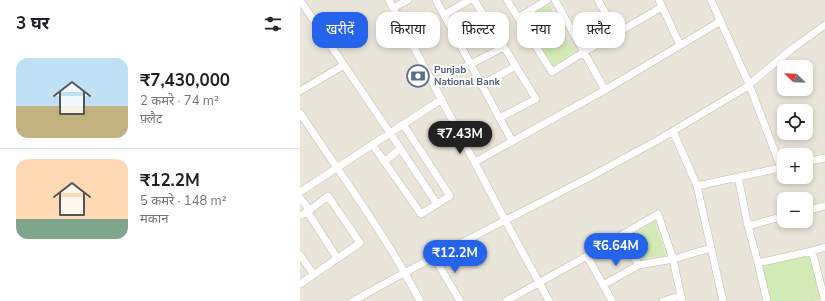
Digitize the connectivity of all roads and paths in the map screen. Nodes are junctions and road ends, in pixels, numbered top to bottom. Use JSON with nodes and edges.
{"nodes":[{"id":1,"x":389,"y":0,"type":"edge"},
{"id":2,"x":408,"y":0,"type":"edge"},
{"id":3,"x":436,"y":0,"type":"edge"},
{"id":4,"x":469,"y":0,"type":"edge"},
{"id":5,"x":474,"y":0,"type":"edge"},
{"id":6,"x":507,"y":0,"type":"edge"},
{"id":7,"x":547,"y":0,"type":"edge"},
{"id":8,"x":555,"y":0,"type":"edge"},
{"id":9,"x":598,"y":0,"type":"edge"},
{"id":10,"x":711,"y":0,"type":"edge"},
{"id":11,"x":303,"y":2,"type":"edge"},
{"id":12,"x":661,"y":3,"type":"edge"},
{"id":13,"x":393,"y":8,"type":"junction"},
{"id":14,"x":482,"y":12,"type":"edge"},
{"id":15,"x":528,"y":12,"type":"edge"},
{"id":16,"x":605,"y":12,"type":"edge"},
{"id":17,"x":444,"y":15,"type":"junction"},
{"id":18,"x":312,"y":16,"type":"edge"},
{"id":19,"x":517,"y":16,"type":"edge"},
{"id":20,"x":721,"y":21,"type":"junction"},
{"id":21,"x":825,"y":25,"type":"edge"},
{"id":22,"x":625,"y":28,"type":"edge"},
{"id":23,"x":680,"y":45,"type":"junction"},
{"id":24,"x":333,"y":48,"type":"edge"},
{"id":25,"x":502,"y":48,"type":"edge"},
{"id":26,"x":505,"y":48,"type":"edge"},
{"id":27,"x":537,"y":48,"type":"edge"},
{"id":28,"x":591,"y":48,"type":"edge"},
{"id":29,"x":584,"y":52,"type":"junction"},
{"id":30,"x":344,"y":65,"type":"junction"},
{"id":31,"x":470,"y":65,"type":"junction"},
{"id":32,"x":516,"y":66,"type":"junction"},
{"id":33,"x":434,"y":84,"type":"junction"},
{"id":34,"x":749,"y":84,"type":"junction"},
{"id":35,"x":481,"y":85,"type":"junction"},
{"id":36,"x":605,"y":90,"type":"junction"},
{"id":37,"x":300,"y":91,"type":"edge"},
{"id":38,"x":442,"y":99,"type":"junction"},
{"id":39,"x":300,"y":113,"type":"edge"},
{"id":40,"x":500,"y":118,"type":"junction"},
{"id":41,"x":403,"y":124,"type":"junction"},
{"id":42,"x":673,"y":131,"type":"junction"},
{"id":43,"x":390,"y":133,"type":"junction"},
{"id":44,"x":512,"y":141,"type":"junction"},
{"id":45,"x":372,"y":144,"type":"junction"},
{"id":46,"x":400,"y":149,"type":"junction"},
{"id":47,"x":777,"y":152,"type":"edge"},
{"id":48,"x":825,"y":158,"type":"edge"},
{"id":49,"x":813,"y":161,"type":"edge"},
{"id":50,"x":384,"y":162,"type":"junction"},
{"id":51,"x":475,"y":162,"type":"junction"},
{"id":52,"x":336,"y":167,"type":"junction"},
{"id":53,"x":777,"y":168,"type":"edge"},
{"id":54,"x":738,"y":177,"type":"junction"},
{"id":55,"x":697,"y":186,"type":"junction"},
{"id":56,"x":300,"y":192,"type":"edge"},
{"id":57,"x":300,"y":198,"type":"edge"},
{"id":58,"x":437,"y":204,"type":"junction"},
{"id":59,"x":825,"y":206,"type":"edge"},
{"id":60,"x":813,"y":209,"type":"edge"},
{"id":61,"x":308,"y":210,"type":"junction"},
{"id":62,"x":300,"y":216,"type":"edge"},
{"id":63,"x":777,"y":218,"type":"edge"},
{"id":64,"x":505,"y":220,"type":"junction"},
{"id":65,"x":748,"y":226,"type":"junction"},
{"id":66,"x":620,"y":236,"type":"junction"},
{"id":67,"x":825,"y":247,"type":"edge"},
{"id":68,"x":711,"y":248,"type":"junction"},
{"id":69,"x":812,"y":251,"type":"junction"},
{"id":70,"x":300,"y":254,"type":"edge"},
{"id":71,"x":587,"y":256,"type":"junction"},
{"id":72,"x":434,"y":257,"type":"junction"},
{"id":73,"x":337,"y":258,"type":"junction"},
{"id":74,"x":673,"y":259,"type":"junction"},
{"id":75,"x":758,"y":263,"type":"junction"},
{"id":76,"x":639,"y":265,"type":"junction"},
{"id":77,"x":405,"y":272,"type":"junction"},
{"id":78,"x":314,"y":275,"type":"junction"},
{"id":79,"x":539,"y":282,"type":"junction"},
{"id":80,"x":300,"y":284,"type":"edge"},
{"id":81,"x":603,"y":285,"type":"junction"},
{"id":82,"x":681,"y":298,"type":"edge"},
{"id":83,"x":362,"y":299,"type":"edge"},
{"id":84,"x":825,"y":300,"type":"edge"},
{"id":85,"x":353,"y":301,"type":"edge"},
{"id":86,"x":420,"y":301,"type":"edge"},
{"id":87,"x":460,"y":301,"type":"edge"},
{"id":88,"x":506,"y":301,"type":"edge"},
{"id":89,"x":549,"y":301,"type":"edge"},
{"id":90,"x":612,"y":301,"type":"edge"},
{"id":91,"x":663,"y":301,"type":"edge"},
{"id":92,"x":723,"y":301,"type":"edge"},
{"id":93,"x":767,"y":301,"type":"edge"},
{"id":94,"x":821,"y":301,"type":"edge"}],
"edges":[{"from":1,"to":13,"type":"street"},
{"from":2,"to":13,"type":"street"},
{"from":3,"to":17,"type":"street"},
{"from":4,"to":17,"type":"street"},
{"from":5,"to":14,"type":"street"},
{"from":6,"to":19,"type":"street"},
{"from":7,"to":15,"type":"street"},
{"from":8,"to":29,"type":"street"},
{"from":9,"to":16,"type":"street"},
{"from":10,"to":20,"type":"street"},
{"from":11,"to":18,"type":"street"},
{"from":12,"to":22,"type":"street"},
{"from":12,"to":23,"type":"street"},
{"from":13,"to":33,"type":"street"},
{"from":17,"to":31,"type":"street"},
{"from":20,"to":23,"type":"street"},
{"from":20,"to":34,"type":"street"},
{"from":21,"to":34,"type":"street"},
{"from":23,"to":36,"type":"street"},
{"from":24,"to":30,"type":"street"},
{"from":25,"to":31,"type":"street"},
{"from":26,"to":32,"type":"street"},
{"from":27,"to":29,"type":"street"},
{"from":28,"to":29,"type":"street"},
{"from":29,"to":36,"type":"street"},
{"from":30,"to":37,"type":"street"},
{"from":30,"to":43,"type":"street"},
{"from":31,"to":33,"type":"street"},
{"from":31,"to":35,"type":"street"},
{"from":32,"to":35,"type":"street"},
{"from":32,"to":40,"type":"street"},
{"from":33,"to":38,"type":"street"},
{"from":34,"to":42,"type":"street"},
{"from":34,"to":47,"type":"street"},
{"from":35,"to":40,"type":"street"},
{"from":36,"to":44,"type":"street"},
{"from":38,"to":41,"type":"street"},
{"from":38,"to":51,"type":"street"},
{"from":39,"to":52,"type":"street"},
{"from":40,"to":44,"type":"street"},
{"from":41,"to":43,"type":"street"},
{"from":41,"to":58,"type":"street"},
{"from":42,"to":55,"type":"street"},
{"from":42,"to":64,"type":"street"},
{"from":43,"to":45,"type":"street"},
{"from":43,"to":46,"type":"street"},
{"from":44,"to":51,"type":"street"},
{"from":45,"to":50,"type":"street"},
{"from":45,"to":52,"type":"street"},
{"from":46,"to":50,"type":"street"},
{"from":46,"to":58,"type":"street"},
{"from":48,"to":49,"type":"street"},
{"from":50,"to":58,"type":"street"},
{"from":51,"to":64,"type":"street"},
{"from":52,"to":56,"type":"street"},
{"from":52,"to":77,"type":"street"},
{"from":53,"to":54,"type":"street"},
{"from":54,"to":55,"type":"street"},
{"from":54,"to":65,"type":"street"},
{"from":55,"to":68,"type":"street"},
{"from":57,"to":61,"type":"street"},
{"from":59,"to":60,"type":"street"},
{"from":61,"to":62,"type":"street"},
{"from":61,"to":73,"type":"street"},
{"from":61,"to":73,"type":"street"},
{"from":63,"to":65,"type":"street"},
{"from":64,"to":72,"type":"street"},
{"from":64,"to":79,"type":"street"},
{"from":65,"to":75,"type":"street"},
{"from":66,"to":71,"type":"street"},
{"from":66,"to":74,"type":"street"},
{"from":66,"to":76,"type":"street"},
{"from":67,"to":69,"type":"street"},
{"from":68,"to":74,"type":"street"},
{"from":68,"to":92,"type":"street"},
{"from":69,"to":75,"type":"street"},
{"from":69,"to":84,"type":"street"},
{"from":70,"to":78,"type":"street"},
{"from":71,"to":79,"type":"street"},
{"from":71,"to":81,"type":"street"},
{"from":72,"to":77,"type":"street"},
{"from":72,"to":87,"type":"street"},
{"from":73,"to":78,"type":"street"},
{"from":74,"to":76,"type":"street"},
{"from":74,"to":82,"type":"street"},
{"from":75,"to":93,"type":"street"},
{"from":76,"to":81,"type":"street"},
{"from":77,"to":83,"type":"street"},
{"from":77,"to":86,"type":"street"},
{"from":78,"to":80,"type":"street"},
{"from":79,"to":88,"type":"street"},
{"from":79,"to":89,"type":"street"},
{"from":81,"to":90,"type":"street"},
{"from":82,"to":91,"type":"street"},
{"from":83,"to":85,"type":"street"},
{"from":84,"to":94,"type":"street"}]}
